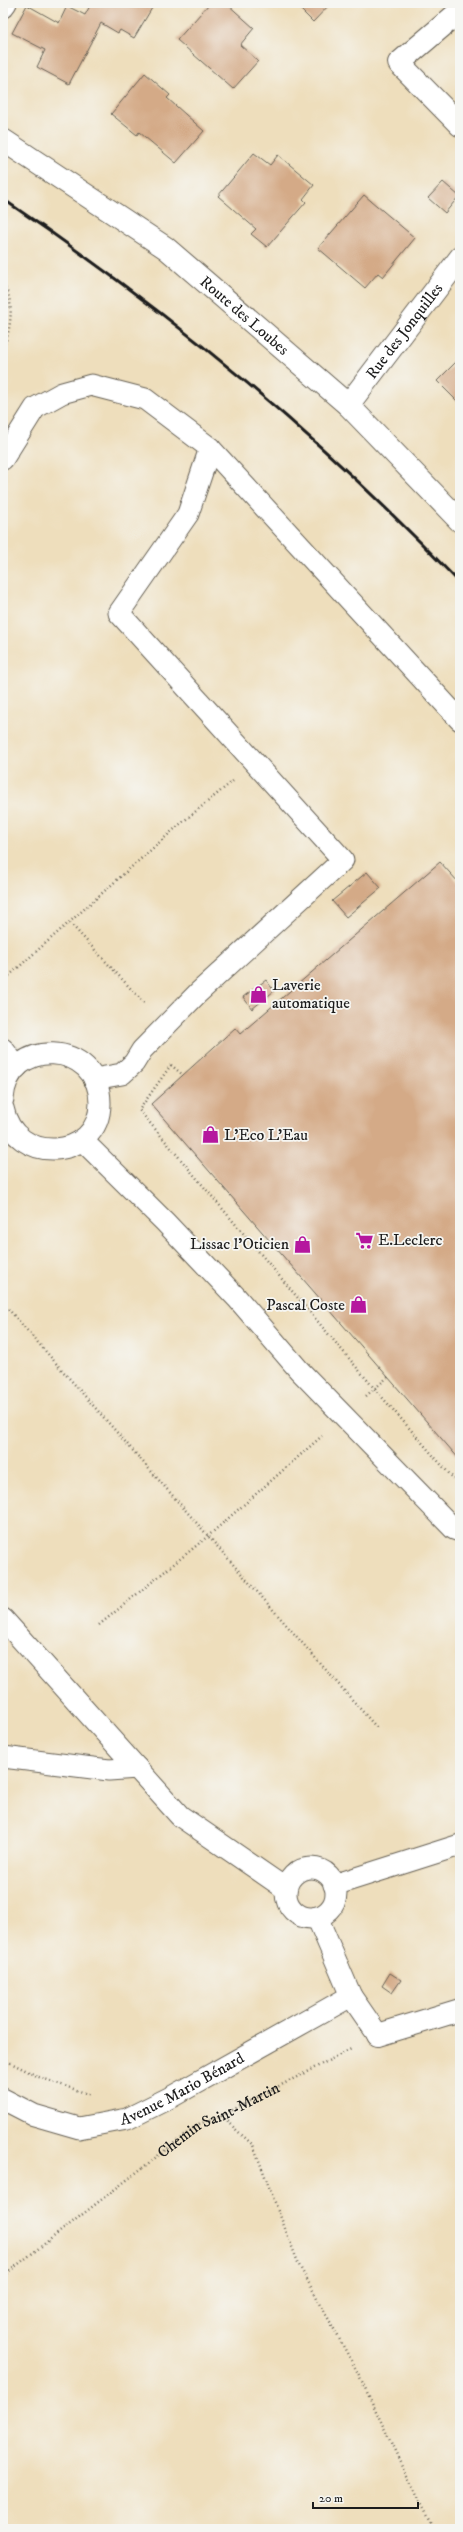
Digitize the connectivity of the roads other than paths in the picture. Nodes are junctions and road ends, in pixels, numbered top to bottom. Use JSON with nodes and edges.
{"nodes":[{"id":1,"x":6,"y":3,"type":"edge"},
{"id":2,"x":3,"y":7,"type":"edge"},
{"id":3,"x":460,"y":11,"type":"edge"},
{"id":4,"x":460,"y":125,"type":"edge"},
{"id":5,"x":3,"y":140,"type":"edge"},
{"id":6,"x":460,"y":258,"type":"edge"},
{"id":7,"x":348,"y":404,"type":"junction"},
{"id":8,"x":210,"y":448,"type":"junction"},
{"id":9,"x":3,"y":459,"type":"edge"},
{"id":10,"x":460,"y":521,"type":"edge"},
{"id":11,"x":460,"y":720,"type":"edge"},
{"id":12,"x":3,"y":1049,"type":"edge"},
{"id":13,"x":17,"y":1067,"type":"junction"},
{"id":14,"x":94,"y":1079,"type":"junction"},
{"id":15,"x":3,"y":1099,"type":"edge"},
{"id":16,"x":3,"y":1108,"type":"edge"},
{"id":17,"x":8,"y":1138,"type":"edge"},
{"id":18,"x":82,"y":1140,"type":"junction"},
{"id":19,"x":460,"y":1531,"type":"edge"},
{"id":20,"x":3,"y":1619,"type":"edge"},
{"id":21,"x":3,"y":1757,"type":"edge"},
{"id":22,"x":137,"y":1768,"type":"junction"},
{"id":23,"x":460,"y":1845,"type":"edge"},
{"id":24,"x":334,"y":1885,"type":"junction"},
{"id":25,"x":286,"y":1889,"type":"junction"},
{"id":26,"x":317,"y":1917,"type":"junction"},
{"id":27,"x":351,"y":1996,"type":"junction"},
{"id":28,"x":460,"y":2010,"type":"edge"},
{"id":29,"x":378,"y":2035,"type":"joint"},
{"id":30,"x":3,"y":2098,"type":"edge"}],
"edges":[{"from":1,"to":2,"type":"lane"},
{"from":3,"to":4,"type":"main road"},
{"from":5,"to":7,"type":"main road","name":"Route des Loubes"},
{"from":6,"to":7,"type":"main road","name":"Rue des Jonquilles"},
{"from":7,"to":10,"type":"main road","name":"Route des Loubes"},
{"from":8,"to":9,"type":"lane"},
{"from":8,"to":11,"type":"lane"},
{"from":8,"to":14,"type":"lane"},
{"from":12,"to":13,"type":"lane"},
{"from":13,"to":14,"type":"lane"},
{"from":13,"to":15,"type":"lane"},
{"from":14,"to":18,"type":"lane"},
{"from":16,"to":17,"type":"lane"},
{"from":17,"to":18,"type":"lane"},
{"from":18,"to":19,"type":"lane"},
{"from":20,"to":22,"type":"lane"},
{"from":21,"to":22,"type":"lane"},
{"from":22,"to":25,"type":"lane"},
{"from":23,"to":24,"type":"lane"},
{"from":24,"to":25,"type":"lane"},
{"from":24,"to":26,"type":"lane"},
{"from":25,"to":26,"type":"lane"},
{"from":26,"to":27,"type":"lane"},
{"from":27,"to":29,"type":"lane"},
{"from":27,"to":30,"type":"lane","name":"Avenue Mario Bénard"},
{"from":28,"to":29,"type":"main road"}]}
